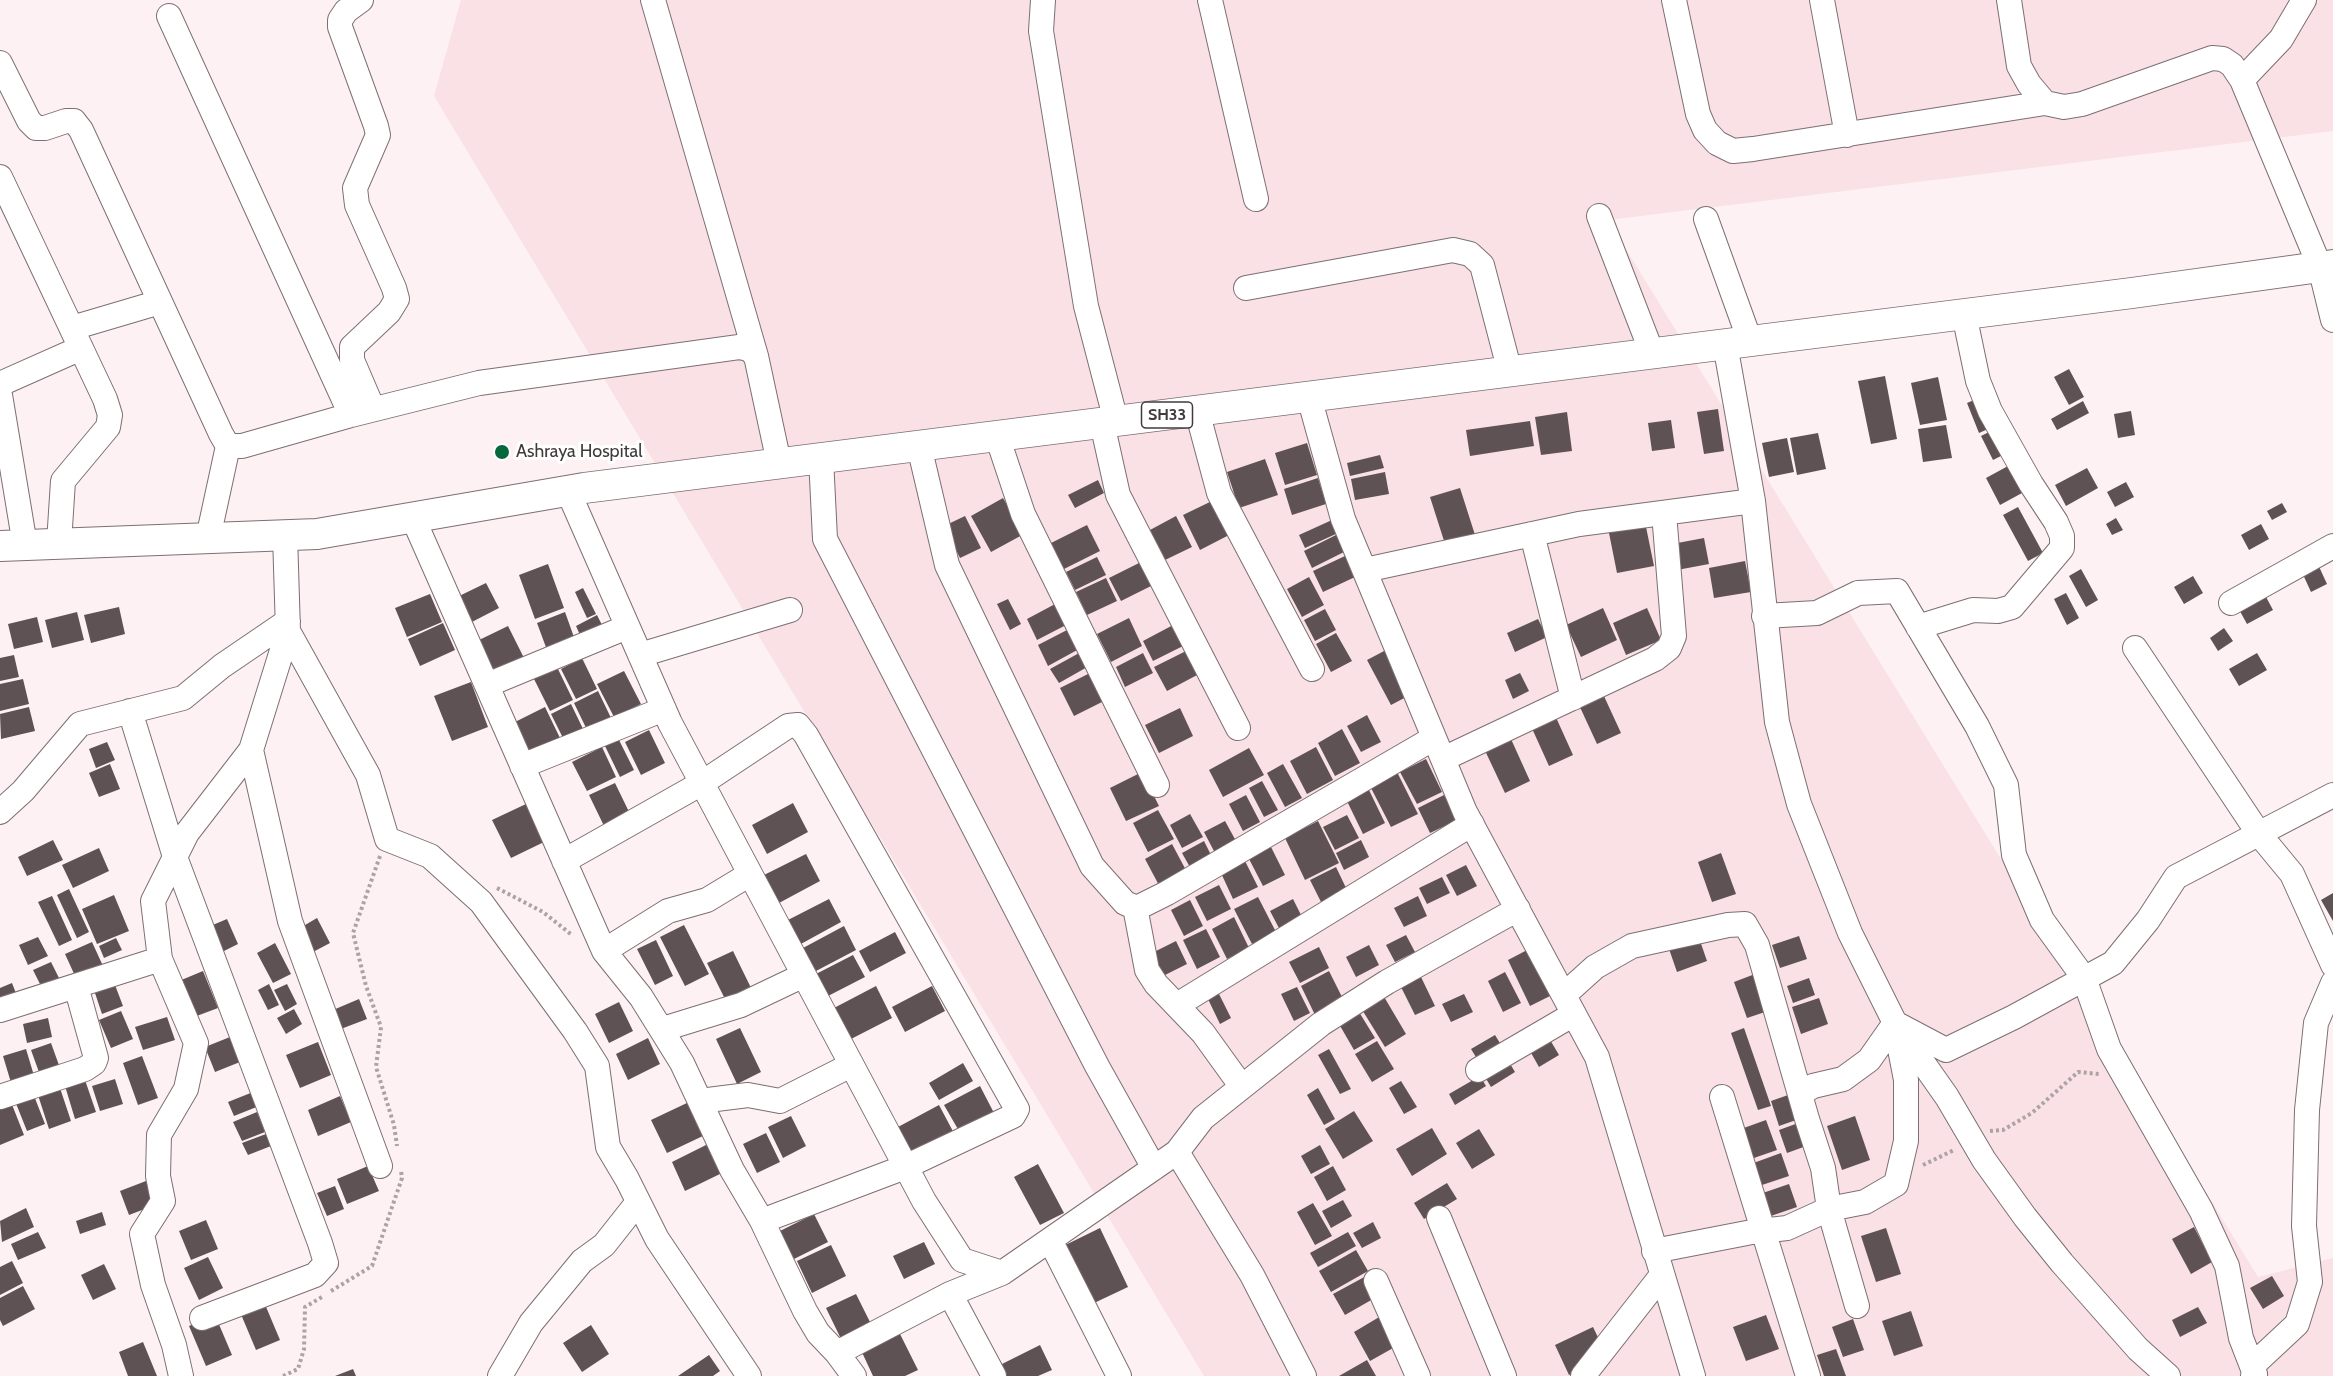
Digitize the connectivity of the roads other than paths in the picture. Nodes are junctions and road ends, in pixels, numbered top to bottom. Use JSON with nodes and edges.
{"nodes":[{"id":1,"x":361,"y":0,"type":"edge"},
{"id":2,"x":653,"y":0,"type":"edge"},
{"id":3,"x":1043,"y":0,"type":"edge"},
{"id":4,"x":1210,"y":0,"type":"edge"},
{"id":5,"x":1674,"y":0,"type":"edge"},
{"id":6,"x":1822,"y":0,"type":"edge"},
{"id":7,"x":2009,"y":0,"type":"edge"},
{"id":8,"x":2304,"y":0,"type":"edge"},
{"id":9,"x":169,"y":16,"type":"dead end"},
{"id":10,"x":0,"y":63,"type":"edge"},
{"id":11,"x":2242,"y":80,"type":"junction"},
{"id":12,"x":2045,"y":103,"type":"junction"},
{"id":13,"x":1847,"y":135,"type":"junction"},
{"id":14,"x":2,"y":186,"type":"edge"},
{"id":15,"x":1257,"y":199,"type":"dead end"},
{"id":16,"x":1599,"y":216,"type":"dead end"},
{"id":17,"x":1706,"y":219,"type":"dead end"},
{"id":18,"x":2327,"y":266,"type":"edge"},
{"id":19,"x":1246,"y":288,"type":"dead end"},
{"id":20,"x":160,"y":302,"type":"junction"},
{"id":21,"x":1964,"y":314,"type":"junction"},
{"id":22,"x":2333,"y":320,"type":"edge"},
{"id":23,"x":76,"y":338,"type":"junction"},
{"id":24,"x":1737,"y":343,"type":"junction"},
{"id":25,"x":1652,"y":354,"type":"junction"},
{"id":26,"x":756,"y":356,"type":"junction"},
{"id":27,"x":1510,"y":372,"type":"junction"},
{"id":28,"x":0,"y":384,"type":"edge"},
{"id":29,"x":0,"y":395,"type":"edge"},
{"id":30,"x":1309,"y":397,"type":"junction"},
{"id":31,"x":1197,"y":411,"type":"junction"},
{"id":32,"x":362,"y":412,"type":"junction"},
{"id":33,"x":1109,"y":422,"type":"junction"},
{"id":34,"x":997,"y":436,"type":"junction"},
{"id":35,"x":228,"y":446,"type":"junction"},
{"id":36,"x":919,"y":446,"type":"junction"},
{"id":37,"x":821,"y":458,"type":"junction"},
{"id":38,"x":779,"y":464,"type":"junction"},
{"id":39,"x":568,"y":491,"type":"junction"},
{"id":40,"x":1753,"y":501,"type":"junction"},
{"id":41,"x":1664,"y":513,"type":"junction"},
{"id":42,"x":413,"y":518,"type":"junction"},
{"id":43,"x":1533,"y":534,"type":"junction"},
{"id":44,"x":285,"y":535,"type":"junction"},
{"id":45,"x":208,"y":538,"type":"junction"},
{"id":46,"x":59,"y":543,"type":"junction"},
{"id":47,"x":12,"y":545,"type":"edge"},
{"id":48,"x":2333,"y":546,"type":"edge"},
{"id":49,"x":1365,"y":570,"type":"junction"},
{"id":50,"x":2231,"y":603,"type":"dead end"},
{"id":51,"x":790,"y":610,"type":"dead end"},
{"id":52,"x":1764,"y":616,"type":"junction"},
{"id":53,"x":288,"y":626,"type":"junction"},
{"id":54,"x":627,"y":627,"type":"junction"},
{"id":55,"x":1918,"y":627,"type":"junction"},
{"id":56,"x":2135,"y":648,"type":"dead end"},
{"id":57,"x":640,"y":655,"type":"junction"},
{"id":58,"x":1312,"y":669,"type":"dead end"},
{"id":59,"x":487,"y":685,"type":"junction"},
{"id":60,"x":1573,"y":698,"type":"junction"},
{"id":61,"x":664,"y":709,"type":"junction"},
{"id":62,"x":130,"y":711,"type":"junction"},
{"id":63,"x":1238,"y":728,"type":"dead end"},
{"id":64,"x":1439,"y":748,"type":"junction"},
{"id":65,"x":251,"y":750,"type":"junction"},
{"id":66,"x":522,"y":765,"type":"junction"},
{"id":67,"x":702,"y":783,"type":"junction"},
{"id":68,"x":1157,"y":785,"type":"dead end"},
{"id":69,"x":2333,"y":795,"type":"edge"},
{"id":70,"x":0,"y":812,"type":"edge"},
{"id":71,"x":1472,"y":824,"type":"junction"},
{"id":72,"x":2259,"y":834,"type":"junction"},
{"id":73,"x":175,"y":856,"type":"junction"},
{"id":74,"x":564,"y":861,"type":"junction"},
{"id":75,"x":750,"y":874,"type":"junction"},
{"id":76,"x":1135,"y":907,"type":"junction"},
{"id":77,"x":1518,"y":909,"type":"junction"},
{"id":78,"x":604,"y":951,"type":"junction"},
{"id":79,"x":160,"y":959,"type":"junction"},
{"id":80,"x":2333,"y":965,"type":"edge"},
{"id":81,"x":804,"y":975,"type":"junction"},
{"id":82,"x":2084,"y":978,"type":"junction"},
{"id":83,"x":2333,"y":983,"type":"edge"},
{"id":84,"x":76,"y":986,"type":"junction"},
{"id":85,"x":1569,"y":1004,"type":"junction"},
{"id":86,"x":1176,"y":1005,"type":"junction"},
{"id":87,"x":0,"y":1010,"type":"edge"},
{"id":88,"x":1895,"y":1023,"type":"junction"},
{"id":89,"x":663,"y":1029,"type":"junction"},
{"id":90,"x":851,"y":1065,"type":"junction"},
{"id":91,"x":1478,"y":1070,"type":"dead end"},
{"id":92,"x":1242,"y":1087,"type":"junction"},
{"id":93,"x":1800,"y":1094,"type":"junction"},
{"id":94,"x":0,"y":1097,"type":"edge"},
{"id":95,"x":1722,"y":1097,"type":"dead end"},
{"id":96,"x":700,"y":1101,"type":"junction"},
{"id":97,"x":1177,"y":1152,"type":"junction"},
{"id":98,"x":380,"y":1166,"type":"dead end"},
{"id":99,"x":905,"y":1167,"type":"junction"},
{"id":100,"x":1154,"y":1168,"type":"junction"},
{"id":101,"x":638,"y":1202,"type":"junction"},
{"id":102,"x":1829,"y":1209,"type":"junction"},
{"id":103,"x":1439,"y":1218,"type":"dead end"},
{"id":104,"x":762,"y":1221,"type":"junction"},
{"id":105,"x":1765,"y":1231,"type":"junction"},
{"id":106,"x":1050,"y":1240,"type":"junction"},
{"id":107,"x":1654,"y":1251,"type":"junction"},
{"id":108,"x":1002,"y":1273,"type":"junction"},
{"id":109,"x":1662,"y":1275,"type":"junction"},
{"id":110,"x":1376,"y":1281,"type":"dead end"},
{"id":111,"x":950,"y":1294,"type":"junction"},
{"id":112,"x":1857,"y":1306,"type":"dead end"},
{"id":113,"x":202,"y":1318,"type":"dead end"},
{"id":114,"x":837,"y":1353,"type":"junction"},
{"id":115,"x":2252,"y":1371,"type":"edge"},
{"id":116,"x":1498,"y":1374,"type":"edge"},
{"id":117,"x":181,"y":1376,"type":"edge"},
{"id":118,"x":500,"y":1376,"type":"edge"},
{"id":119,"x":749,"y":1376,"type":"edge"},
{"id":120,"x":854,"y":1376,"type":"edge"},
{"id":121,"x":994,"y":1376,"type":"edge"},
{"id":122,"x":1119,"y":1376,"type":"edge"},
{"id":123,"x":1304,"y":1376,"type":"edge"},
{"id":124,"x":1418,"y":1376,"type":"edge"},
{"id":125,"x":1583,"y":1376,"type":"edge"},
{"id":126,"x":1693,"y":1376,"type":"edge"},
{"id":127,"x":1808,"y":1376,"type":"edge"},
{"id":128,"x":2168,"y":1376,"type":"edge"}],
"edges":[{"from":1,"to":32,"type":"street"},
{"from":2,"to":26,"type":"street"},
{"from":3,"to":33,"type":"street"},
{"from":4,"to":15,"type":"street"},
{"from":5,"to":13,"type":"street"},
{"from":6,"to":13,"type":"street"},
{"from":7,"to":12,"type":"street"},
{"from":8,"to":11,"type":"street"},
{"from":9,"to":32,"type":"street"},
{"from":10,"to":20,"type":"street"},
{"from":11,"to":12,"type":"street"},
{"from":11,"to":18,"type":"street"},
{"from":12,"to":13,"type":"street"},
{"from":14,"to":23,"type":"street"},
{"from":16,"to":25,"type":"street"},
{"from":17,"to":24,"type":"street"},
{"from":18,"to":21,"type":"main road","number":"SH33"},
{"from":18,"to":22,"type":"street"},
{"from":19,"to":27,"type":"street"},
{"from":20,"to":23,"type":"street"},
{"from":20,"to":35,"type":"street"},
{"from":21,"to":24,"type":"main road","number":"SH33"},
{"from":21,"to":55,"type":"street"},
{"from":23,"to":28,"type":"street"},
{"from":23,"to":46,"type":"street"},
{"from":24,"to":25,"type":"main road","number":"SH33"},
{"from":24,"to":40,"type":"street"},
{"from":25,"to":27,"type":"main road","number":"SH33"},
{"from":26,"to":32,"type":"street"},
{"from":26,"to":38,"type":"street"},
{"from":27,"to":30,"type":"main road","number":"SH33"},
{"from":29,"to":47,"type":"street"},
{"from":30,"to":31,"type":"main road","number":"SH33"},
{"from":30,"to":49,"type":"street"},
{"from":31,"to":33,"type":"main road","number":"SH33"},
{"from":31,"to":58,"type":"street"},
{"from":32,"to":35,"type":"street"},
{"from":33,"to":34,"type":"main road","number":"SH33"},
{"from":33,"to":63,"type":"street"},
{"from":34,"to":36,"type":"main road","number":"SH33"},
{"from":34,"to":68,"type":"street"},
{"from":35,"to":45,"type":"street"},
{"from":36,"to":37,"type":"main road","number":"SH33"},
{"from":36,"to":76,"type":"street"},
{"from":37,"to":38,"type":"main road","number":"SH33"},
{"from":37,"to":100,"type":"street"},
{"from":38,"to":39,"type":"main road","number":"SH33"},
{"from":39,"to":42,"type":"main road","number":"SH33"},
{"from":39,"to":54,"type":"street"},
{"from":40,"to":41,"type":"street"},
{"from":40,"to":52,"type":"street"},
{"from":41,"to":43,"type":"street"},
{"from":41,"to":60,"type":"street"},
{"from":42,"to":44,"type":"main road","number":"SH33"},
{"from":42,"to":59,"type":"street"},
{"from":43,"to":49,"type":"street"},
{"from":43,"to":60,"type":"street"},
{"from":44,"to":45,"type":"main road","number":"SH33"},
{"from":44,"to":53,"type":"street"},
{"from":45,"to":46,"type":"main road","number":"SH33"},
{"from":46,"to":47,"type":"main road","number":"SH33"},
{"from":48,"to":50,"type":"street"},
{"from":49,"to":64,"type":"street"},
{"from":51,"to":57,"type":"street"},
{"from":52,"to":55,"type":"street"},
{"from":52,"to":88,"type":"street"},
{"from":53,"to":62,"type":"street"},
{"from":53,"to":65,"type":"street"},
{"from":53,"to":101,"type":"street"},
{"from":54,"to":57,"type":"street"},
{"from":54,"to":59,"type":"street"},
{"from":55,"to":82,"type":"street"},
{"from":56,"to":72,"type":"street"},
{"from":57,"to":61,"type":"street"},
{"from":59,"to":66,"type":"street"},
{"from":60,"to":64,"type":"street"},
{"from":61,"to":66,"type":"street"},
{"from":61,"to":67,"type":"street"},
{"from":62,"to":70,"type":"street"},
{"from":62,"to":73,"type":"street"},
{"from":64,"to":71,"type":"street"},
{"from":64,"to":76,"type":"street"},
{"from":65,"to":73,"type":"street"},
{"from":65,"to":98,"type":"street"},
{"from":66,"to":74,"type":"street"},
{"from":67,"to":74,"type":"street"},
{"from":67,"to":75,"type":"street"},
{"from":67,"to":99,"type":"street"},
{"from":69,"to":72,"type":"street"},
{"from":71,"to":77,"type":"street"},
{"from":71,"to":86,"type":"street"},
{"from":72,"to":80,"type":"street"},
{"from":72,"to":82,"type":"street"},
{"from":73,"to":79,"type":"street"},
{"from":73,"to":113,"type":"street"},
{"from":74,"to":78,"type":"street"},
{"from":75,"to":78,"type":"street"},
{"from":75,"to":81,"type":"street"},
{"from":76,"to":86,"type":"street"},
{"from":77,"to":85,"type":"street"},
{"from":77,"to":92,"type":"street"},
{"from":78,"to":89,"type":"street"},
{"from":79,"to":84,"type":"street"},
{"from":79,"to":117,"type":"street"},
{"from":81,"to":89,"type":"street"},
{"from":81,"to":90,"type":"street"},
{"from":82,"to":88,"type":"street"},
{"from":82,"to":115,"type":"street"},
{"from":83,"to":115,"type":"street"},
{"from":84,"to":87,"type":"street"},
{"from":84,"to":94,"type":"street"},
{"from":85,"to":91,"type":"street"},
{"from":85,"to":93,"type":"street"},
{"from":85,"to":107,"type":"street"},
{"from":86,"to":92,"type":"street"},
{"from":88,"to":93,"type":"street"},
{"from":88,"to":102,"type":"street"},
{"from":88,"to":128,"type":"street"},
{"from":89,"to":96,"type":"street"},
{"from":90,"to":96,"type":"street"},
{"from":90,"to":99,"type":"street"},
{"from":92,"to":97,"type":"street"},
{"from":93,"to":102,"type":"street"},
{"from":95,"to":105,"type":"street"},
{"from":96,"to":104,"type":"street"},
{"from":97,"to":100,"type":"street"},
{"from":97,"to":123,"type":"street"},
{"from":99,"to":104,"type":"street"},
{"from":99,"to":108,"type":"street"},
{"from":100,"to":106,"type":"street"},
{"from":101,"to":118,"type":"street"},
{"from":101,"to":119,"type":"street"},
{"from":102,"to":105,"type":"street"},
{"from":102,"to":112,"type":"street"},
{"from":103,"to":116,"type":"street"},
{"from":104,"to":114,"type":"street"},
{"from":105,"to":107,"type":"street"},
{"from":105,"to":127,"type":"street"},
{"from":106,"to":108,"type":"street"},
{"from":106,"to":122,"type":"street"},
{"from":107,"to":109,"type":"street"},
{"from":108,"to":111,"type":"street"},
{"from":109,"to":125,"type":"street"},
{"from":109,"to":126,"type":"street"},
{"from":110,"to":124,"type":"street"},
{"from":111,"to":114,"type":"street"},
{"from":111,"to":121,"type":"street"},
{"from":114,"to":120,"type":"street"}]}
